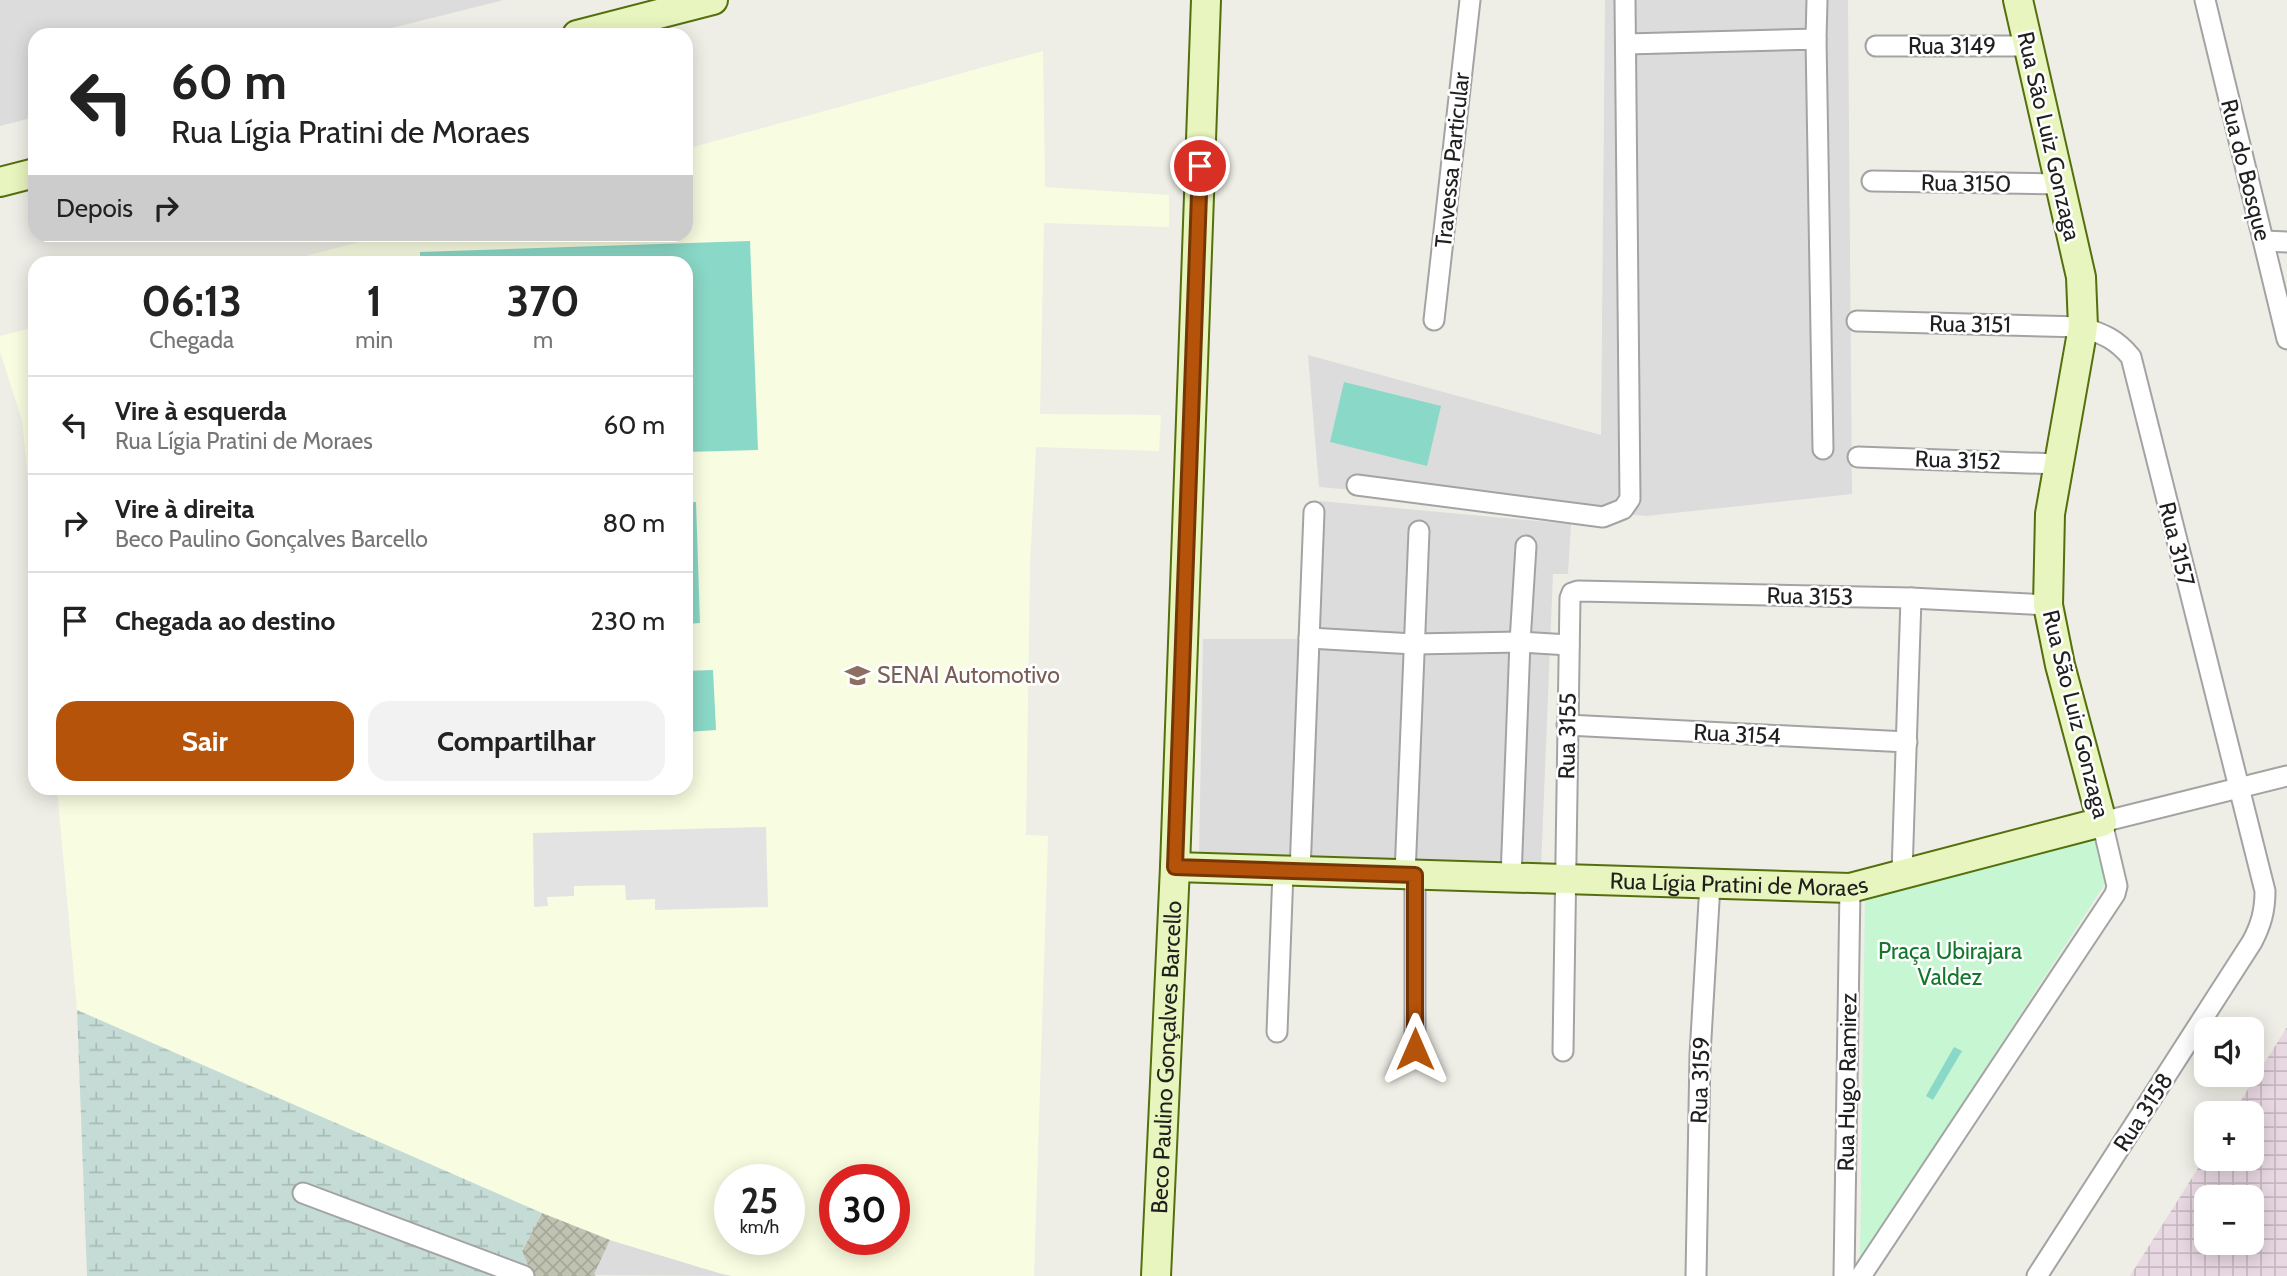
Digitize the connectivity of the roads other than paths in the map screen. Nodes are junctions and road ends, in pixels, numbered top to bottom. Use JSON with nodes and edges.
{"nodes":[{"id":1,"x":713,"y":0,"type":"edge"},
{"id":2,"x":1206,"y":0,"type":"edge"},
{"id":3,"x":1470,"y":0,"type":"edge"},
{"id":4,"x":1625,"y":0,"type":"edge"},
{"id":5,"x":1817,"y":0,"type":"edge"},
{"id":6,"x":2018,"y":0,"type":"edge"},
{"id":7,"x":2205,"y":0,"type":"edge"},
{"id":8,"x":604,"y":28,"type":"edge"},
{"id":9,"x":1816,"y":38,"type":"junction"},
{"id":10,"x":1626,"y":44,"type":"junction"},
{"id":11,"x":1876,"y":46,"type":"dead end"},
{"id":12,"x":2029,"y":46,"type":"junction"},
{"id":13,"x":28,"y":175,"type":"edge"},
{"id":14,"x":1872,"y":181,"type":"dead end"},
{"id":15,"x":0,"y":182,"type":"edge"},
{"id":16,"x":2060,"y":184,"type":"junction"},
{"id":17,"x":2264,"y":241,"type":"junction"},
{"id":18,"x":2287,"y":242,"type":"edge"},
{"id":19,"x":1434,"y":320,"type":"dead end"},
{"id":20,"x":1857,"y":321,"type":"dead end"},
{"id":21,"x":2083,"y":327,"type":"junction"},
{"id":22,"x":2287,"y":339,"type":"edge"},
{"id":23,"x":1823,"y":449,"type":"dead end"},
{"id":24,"x":1858,"y":457,"type":"dead end"},
{"id":25,"x":2058,"y":464,"type":"junction"},
{"id":26,"x":1357,"y":485,"type":"dead end"},
{"id":27,"x":1314,"y":512,"type":"dead end"},
{"id":28,"x":1419,"y":531,"type":"dead end"},
{"id":29,"x":1526,"y":546,"type":"dead end"},
{"id":30,"x":1572,"y":593,"type":"joint"},
{"id":31,"x":1911,"y":598,"type":"junction"},
{"id":32,"x":2048,"y":605,"type":"junction"},
{"id":33,"x":1309,"y":638,"type":"junction"},
{"id":34,"x":1520,"y":642,"type":"junction"},
{"id":35,"x":1414,"y":644,"type":"junction"},
{"id":36,"x":1569,"y":645,"type":"junction"},
{"id":37,"x":1567,"y":725,"type":"junction"},
{"id":38,"x":1907,"y":742,"type":"junction"},
{"id":39,"x":2287,"y":776,"type":"edge"},
{"id":40,"x":2238,"y":787,"type":"junction"},
{"id":41,"x":2102,"y":822,"type":"junction"},
{"id":42,"x":1175,"y":867,"type":"junction"},
{"id":43,"x":1291,"y":872,"type":"junction"},
{"id":44,"x":1902,"y":873,"type":"junction"},
{"id":45,"x":1410,"y":875,"type":"junction"},
{"id":46,"x":1511,"y":878,"type":"junction"},
{"id":47,"x":1565,"y":879,"type":"junction"},
{"id":48,"x":1710,"y":884,"type":"junction"},
{"id":49,"x":1850,"y":888,"type":"junction"},
{"id":50,"x":1276,"y":1032,"type":"dead end"},
{"id":51,"x":1415,"y":1049,"type":"dead end"},
{"id":52,"x":1563,"y":1051,"type":"dead end"},
{"id":53,"x":303,"y":1193,"type":"dead end"},
{"id":54,"x":524,"y":1276,"type":"edge"},
{"id":55,"x":1156,"y":1276,"type":"edge"},
{"id":56,"x":1696,"y":1276,"type":"edge"},
{"id":57,"x":1844,"y":1276,"type":"edge"},
{"id":58,"x":1861,"y":1276,"type":"edge"},
{"id":59,"x":2038,"y":1276,"type":"edge"}],
"edges":[{"from":1,"to":8,"type":"street"},
{"from":2,"to":42,"type":"street","name":"Beco Paulino Gonçalves Barcello"},
{"from":3,"to":19,"type":"street","name":"Travessa Particular"},
{"from":4,"to":10,"type":"street"},
{"from":5,"to":9,"type":"street"},
{"from":6,"to":12,"type":"street","name":"Rua São Luiz Gonzaga"},
{"from":7,"to":17,"type":"street","name":"Rua do Bosque"},
{"from":9,"to":10,"type":"street"},
{"from":9,"to":23,"type":"street"},
{"from":10,"to":26,"type":"street"},
{"from":11,"to":12,"type":"street","name":"Rua 3149"},
{"from":12,"to":16,"type":"street","name":"Rua São Luiz Gonzaga"},
{"from":13,"to":15,"type":"street"},
{"from":14,"to":16,"type":"street","name":"Rua 3150"},
{"from":16,"to":21,"type":"street","name":"Rua São Luiz Gonzaga"},
{"from":17,"to":18,"type":"street"},
{"from":17,"to":22,"type":"street","name":"Rua do Bosque"},
{"from":20,"to":21,"type":"street","name":"Rua 3151"},
{"from":21,"to":25,"type":"street","name":"Rua São Luiz Gonzaga"},
{"from":21,"to":40,"type":"street","name":"Rua 3157"},
{"from":24,"to":25,"type":"street","name":"Rua 3152"},
{"from":25,"to":32,"type":"street","name":"Rua São Luiz Gonzaga"},
{"from":27,"to":33,"type":"street"},
{"from":28,"to":35,"type":"street"},
{"from":29,"to":34,"type":"street"},
{"from":30,"to":31,"type":"street","name":"Rua 3153"},
{"from":30,"to":36,"type":"street","name":"Rua 3155"},
{"from":31,"to":32,"type":"street","name":"Rua 3153"},
{"from":31,"to":38,"type":"street"},
{"from":32,"to":41,"type":"street","name":"Rua São Luiz Gonzaga"},
{"from":33,"to":35,"type":"street"},
{"from":33,"to":43,"type":"street"},
{"from":34,"to":35,"type":"street"},
{"from":34,"to":36,"type":"street"},
{"from":34,"to":46,"type":"street"},
{"from":35,"to":45,"type":"street"},
{"from":36,"to":37,"type":"street","name":"Rua 3155"},
{"from":37,"to":38,"type":"street","name":"Rua 3154"},
{"from":37,"to":47,"type":"street","name":"Rua 3155"},
{"from":38,"to":44,"type":"street"},
{"from":39,"to":40,"type":"street","name":"Rua Lígia Pratini de Moraes"},
{"from":40,"to":41,"type":"street","name":"Rua Lígia Pratini de Moraes"},
{"from":40,"to":59,"type":"street","name":"Rua 3158"},
{"from":41,"to":44,"type":"street","name":"Rua Lígia Pratini de Moraes"},
{"from":41,"to":58,"type":"street","name":"Rua São Luiz Gonzaga"},
{"from":42,"to":43,"type":"street","name":"Rua Lígia Pratini de Moraes"},
{"from":42,"to":55,"type":"street","name":"Beco Paulino Gonçalves Barcello"},
{"from":43,"to":45,"type":"street","name":"Rua Lígia Pratini de Moraes"},
{"from":43,"to":50,"type":"street"},
{"from":44,"to":49,"type":"street","name":"Rua Lígia Pratini de Moraes"},
{"from":45,"to":46,"type":"street","name":"Rua Lígia Pratini de Moraes"},
{"from":45,"to":51,"type":"street"},
{"from":46,"to":47,"type":"street","name":"Rua Lígia Pratini de Moraes"},
{"from":47,"to":48,"type":"street","name":"Rua Lígia Pratini de Moraes"},
{"from":47,"to":52,"type":"street","name":"Rua 3155"},
{"from":48,"to":49,"type":"street","name":"Rua Lígia Pratini de Moraes"},
{"from":48,"to":56,"type":"street","name":"Rua 3159"},
{"from":49,"to":57,"type":"street","name":"Rua Hugo Ramirez"},
{"from":53,"to":54,"type":"street"}]}
